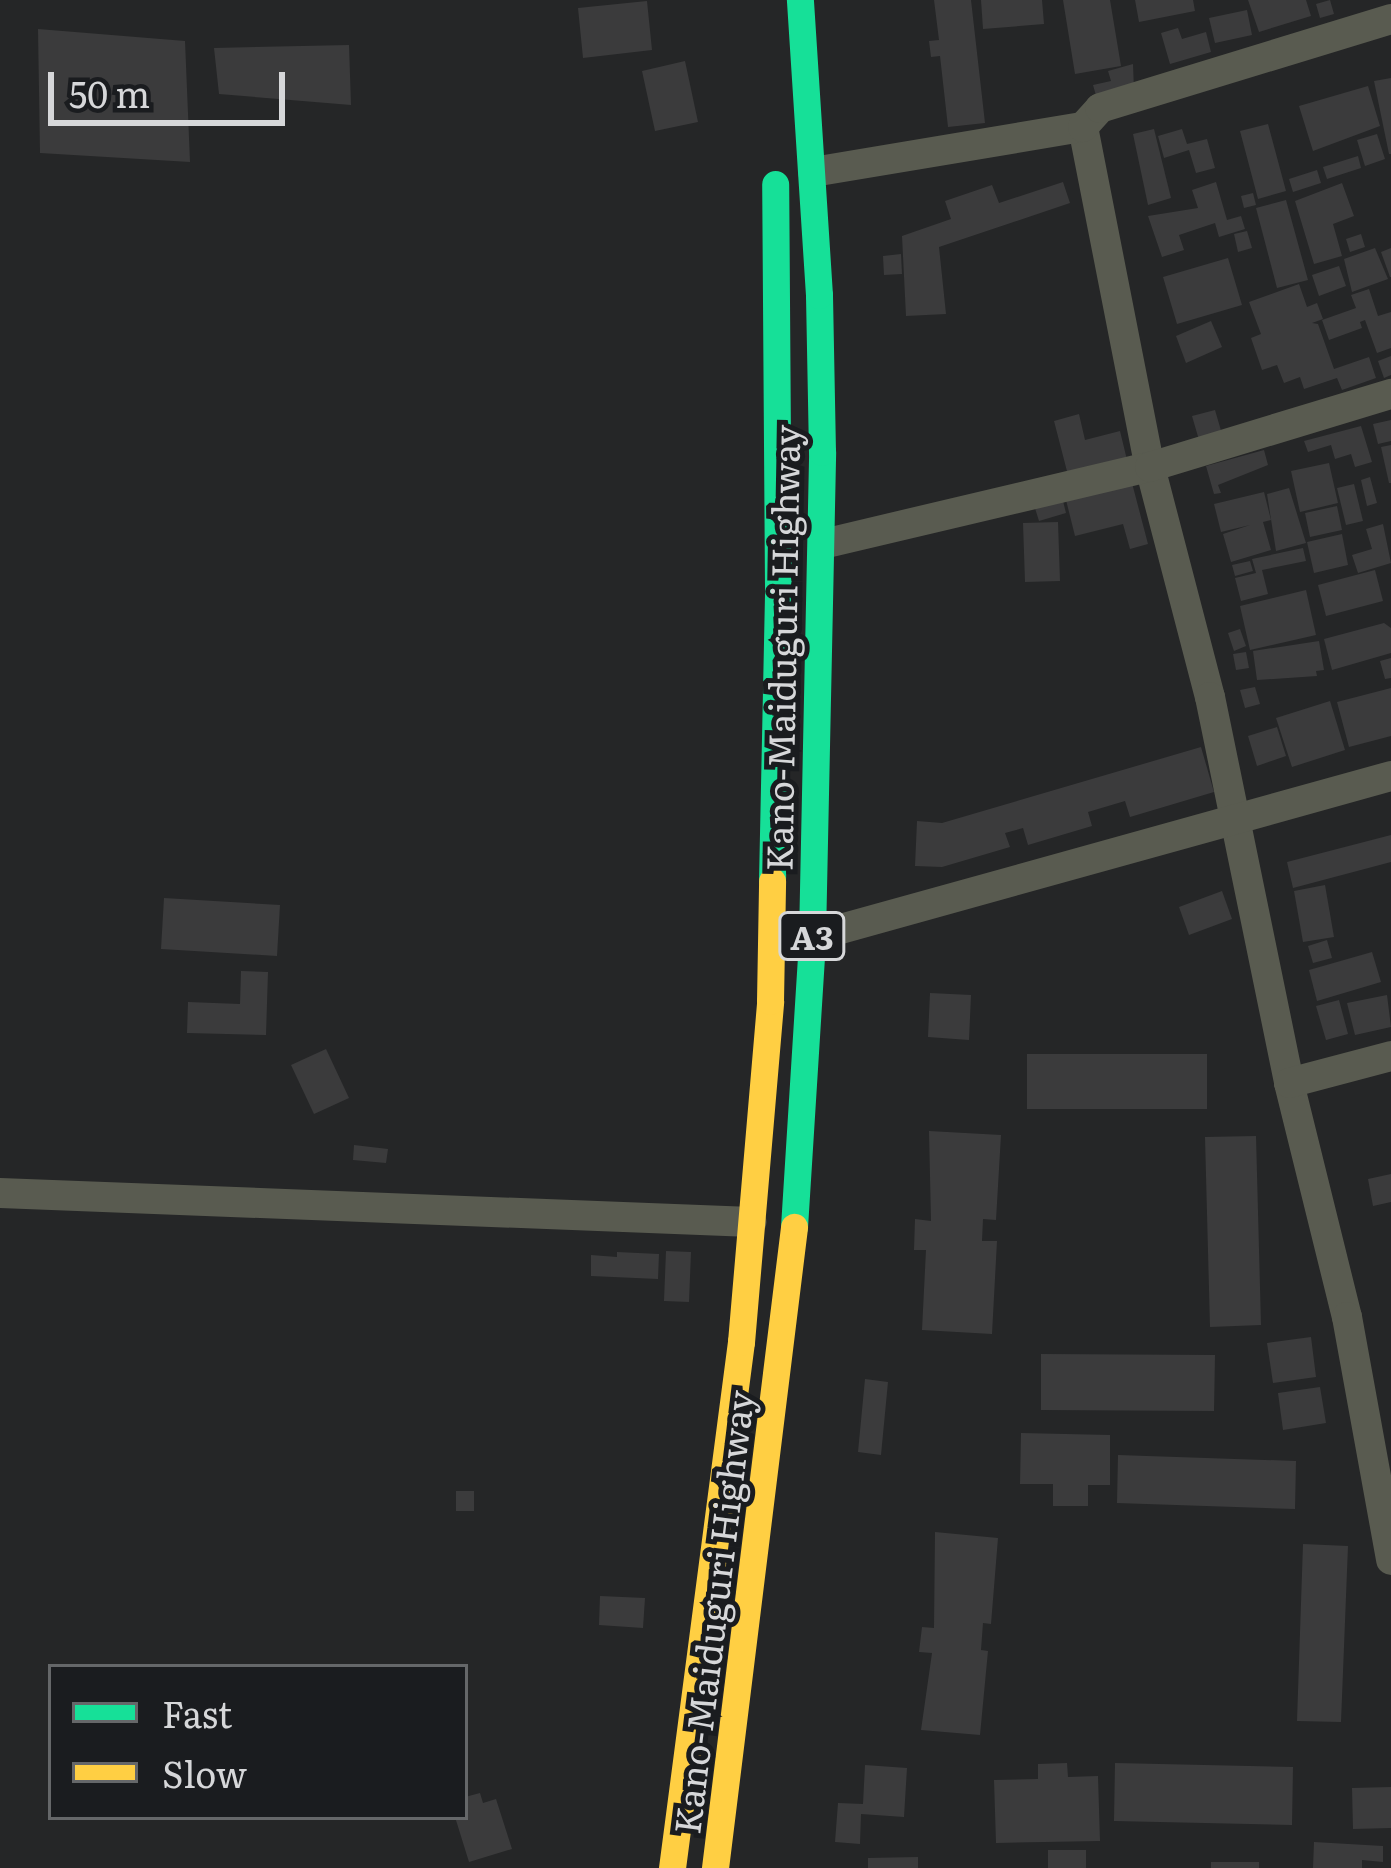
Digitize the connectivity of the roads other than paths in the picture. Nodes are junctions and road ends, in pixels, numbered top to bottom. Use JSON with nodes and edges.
{"nodes":[{"id":1,"x":800,"y":0,"type":"edge"},
{"id":2,"x":1391,"y":20,"type":"edge"},
{"id":3,"x":1083,"y":128,"type":"junction"},
{"id":4,"x":774,"y":166,"type":"dead end"},
{"id":5,"x":813,"y":172,"type":"junction"},
{"id":6,"x":1391,"y":394,"type":"edge"},
{"id":7,"x":1150,"y":467,"type":"junction"},
{"id":8,"x":823,"y":544,"type":"junction"},
{"id":9,"x":1391,"y":776,"type":"edge"},
{"id":10,"x":1234,"y":820,"type":"junction"},
{"id":11,"x":812,"y":937,"type":"junction"},
{"id":12,"x":768,"y":948,"type":"junction"},
{"id":13,"x":1391,"y":1056,"type":"edge"},
{"id":14,"x":1288,"y":1083,"type":"junction"},
{"id":15,"x":0,"y":1193,"type":"edge"},
{"id":16,"x":751,"y":1222,"type":"junction"},
{"id":17,"x":1391,"y":1560,"type":"edge"},
{"id":18,"x":673,"y":1868,"type":"edge"},
{"id":19,"x":715,"y":1868,"type":"edge"}],
"edges":[{"from":1,"to":5,"type":"highway","name":"Kano-Maiduguri Highway","number":"A3"},
{"from":2,"to":3,"type":"street"},
{"from":3,"to":5,"type":"street"},
{"from":3,"to":7,"type":"street"},
{"from":4,"to":12,"type":"highway","name":"Kano-Maiduguri Highway","number":"A3"},
{"from":5,"to":8,"type":"highway","name":"Kano-Maiduguri Highway","number":"A3"},
{"from":6,"to":7,"type":"street"},
{"from":7,"to":8,"type":"street"},
{"from":7,"to":10,"type":"street"},
{"from":8,"to":11,"type":"highway","name":"Kano-Maiduguri Highway","number":"A3"},
{"from":9,"to":10,"type":"street"},
{"from":10,"to":11,"type":"street"},
{"from":10,"to":14,"type":"street"},
{"from":11,"to":12,"type":"street"},
{"from":11,"to":19,"type":"highway","name":"Kano-Maiduguri Highway","number":"A3"},
{"from":12,"to":16,"type":"highway","name":"Kano-Maiduguri Highway","number":"A3"},
{"from":13,"to":14,"type":"street"},
{"from":14,"to":17,"type":"street"},
{"from":15,"to":16,"type":"street"},
{"from":16,"to":18,"type":"highway","name":"Kano-Maiduguri Highway","number":"A3"}]}
